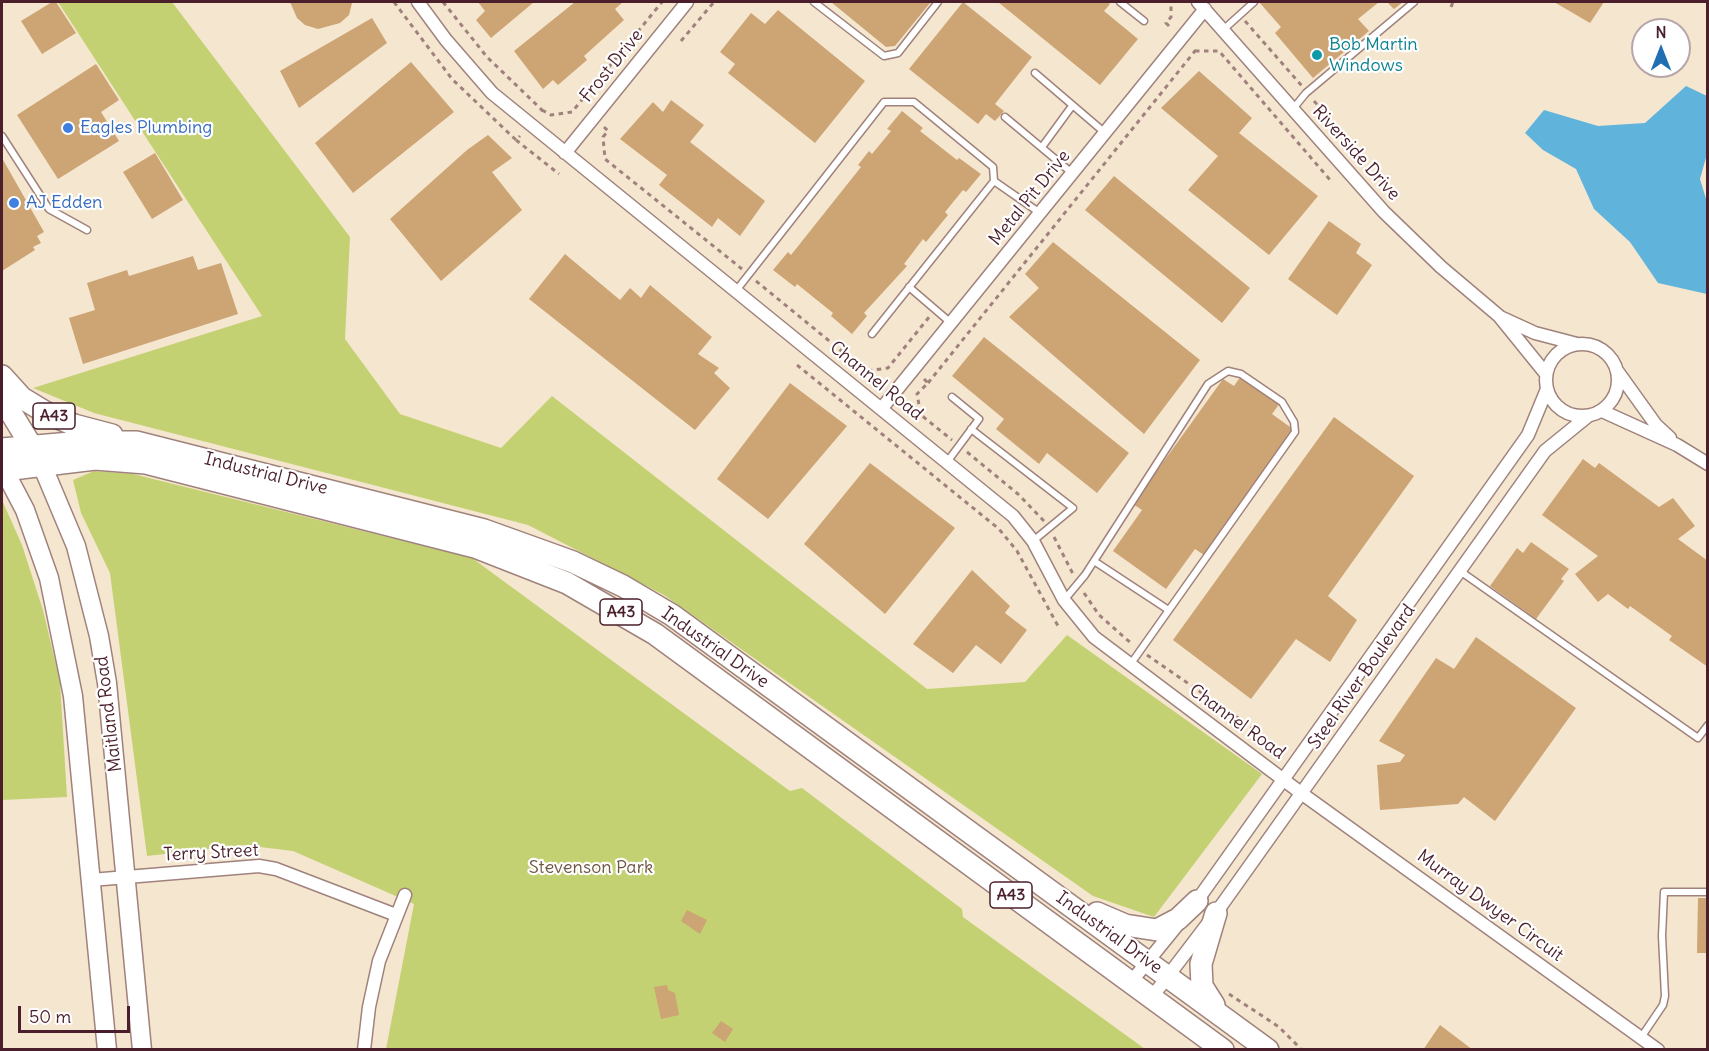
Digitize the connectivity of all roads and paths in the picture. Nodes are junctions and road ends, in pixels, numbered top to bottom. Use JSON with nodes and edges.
{"nodes":[{"id":1,"x":394,"y":2,"type":"edge"},
{"id":2,"x":418,"y":2,"type":"edge"},
{"id":3,"x":443,"y":2,"type":"edge"},
{"id":4,"x":662,"y":2,"type":"edge"},
{"id":5,"x":687,"y":2,"type":"edge"},
{"id":6,"x":714,"y":2,"type":"edge"},
{"id":7,"x":814,"y":2,"type":"edge"},
{"id":8,"x":938,"y":2,"type":"edge"},
{"id":9,"x":1120,"y":2,"type":"edge"},
{"id":10,"x":1171,"y":2,"type":"edge"},
{"id":11,"x":1254,"y":2,"type":"edge"},
{"id":12,"x":1414,"y":2,"type":"edge"},
{"id":13,"x":1453,"y":2,"type":"edge"},
{"id":14,"x":1202,"y":5,"type":"edge"},
{"id":15,"x":1451,"y":7,"type":"dead end"},
{"id":16,"x":1239,"y":14,"type":"junction"},
{"id":17,"x":1144,"y":21,"type":"dead end"},
{"id":18,"x":1169,"y":26,"type":"dead end"},
{"id":19,"x":1223,"y":30,"type":"junction"},
{"id":20,"x":681,"y":41,"type":"dead end"},
{"id":21,"x":1035,"y":73,"type":"dead end"},
{"id":22,"x":1307,"y":92,"type":"junction"},
{"id":23,"x":1072,"y":106,"type":"junction"},
{"id":24,"x":1292,"y":110,"type":"junction"},
{"id":25,"x":1005,"y":117,"type":"dead end"},
{"id":26,"x":1328,"y":117,"type":"dead end"},
{"id":27,"x":604,"y":127,"type":"dead end"},
{"id":28,"x":1105,"y":133,"type":"junction"},
{"id":29,"x":2,"y":136,"type":"edge"},
{"id":30,"x":520,"y":136,"type":"dead end"},
{"id":31,"x":516,"y":140,"type":"junction"},
{"id":32,"x":1042,"y":147,"type":"junction"},
{"id":33,"x":565,"y":153,"type":"junction"},
{"id":34,"x":559,"y":174,"type":"dead end"},
{"id":35,"x":1072,"y":174,"type":"junction"},
{"id":36,"x":994,"y":181,"type":"junction"},
{"id":37,"x":1331,"y":181,"type":"dead end"},
{"id":38,"x":1040,"y":213,"type":"junction"},
{"id":39,"x":87,"y":230,"type":"dead end"},
{"id":40,"x":748,"y":275,"type":"junction"},
{"id":41,"x":909,"y":287,"type":"junction"},
{"id":42,"x":735,"y":292,"type":"junction"},
{"id":43,"x":935,"y":309,"type":"junction"},
{"id":44,"x":1499,"y":316,"type":"junction"},
{"id":45,"x":951,"y":323,"type":"junction"},
{"id":46,"x":872,"y":334,"type":"dead end"},
{"id":47,"x":1577,"y":344,"type":"junction"},
{"id":48,"x":797,"y":365,"type":"dead end"},
{"id":49,"x":1618,"y":372,"type":"junction"},
{"id":50,"x":1546,"y":374,"type":"junction"},
{"id":51,"x":2,"y":376,"type":"edge"},
{"id":52,"x":924,"y":379,"type":"dead end"},
{"id":53,"x":928,"y":383,"type":"junction"},
{"id":54,"x":1546,"y":389,"type":"junction"},
{"id":55,"x":952,"y":397,"type":"dead end"},
{"id":56,"x":2,"y":398,"type":"edge"},
{"id":57,"x":882,"y":408,"type":"junction"},
{"id":58,"x":1602,"y":411,"type":"junction"},
{"id":59,"x":1588,"y":416,"type":"junction"},
{"id":60,"x":971,"y":429,"type":"junction"},
{"id":61,"x":136,"y":442,"type":"junction"},
{"id":62,"x":1677,"y":445,"type":"junction"},
{"id":63,"x":32,"y":446,"type":"junction"},
{"id":64,"x":959,"y":446,"type":"junction"},
{"id":65,"x":2,"y":448,"type":"edge"},
{"id":66,"x":947,"y":462,"type":"junction"},
{"id":67,"x":1707,"y":464,"type":"edge"},
{"id":68,"x":42,"y":465,"type":"junction"},
{"id":69,"x":3,"y":468,"type":"edge"},
{"id":70,"x":1048,"y":528,"type":"junction"},
{"id":71,"x":1033,"y":541,"type":"junction"},
{"id":72,"x":1094,"y":561,"type":"junction"},
{"id":73,"x":1460,"y":570,"type":"junction"},
{"id":74,"x":1078,"y":583,"type":"junction"},
{"id":75,"x":1064,"y":600,"type":"junction"},
{"id":76,"x":1167,"y":609,"type":"junction"},
{"id":77,"x":1058,"y":626,"type":"dead end"},
{"id":78,"x":1139,"y":649,"type":"junction"},
{"id":79,"x":1129,"y":666,"type":"junction"},
{"id":80,"x":1707,"y":725,"type":"edge"},
{"id":81,"x":1257,"y":731,"type":"dead end"},
{"id":82,"x":1284,"y":780,"type":"junction"},
{"id":83,"x":1301,"y":793,"type":"junction"},
{"id":84,"x":1021,"y":870,"type":"junction"},
{"id":85,"x":126,"y":877,"type":"junction"},
{"id":86,"x":92,"y":880,"type":"junction"},
{"id":87,"x":1707,"y":892,"type":"edge"},
{"id":88,"x":405,"y":895,"type":"dead end"},
{"id":89,"x":1197,"y":901,"type":"junction"},
{"id":90,"x":1216,"y":913,"type":"junction"},
{"id":91,"x":396,"y":915,"type":"junction"},
{"id":92,"x":1148,"y":961,"type":"junction"},
{"id":93,"x":1168,"y":976,"type":"junction"},
{"id":94,"x":1131,"y":982,"type":"junction"},
{"id":95,"x":1225,"y":990,"type":"dead end"},
{"id":96,"x":1152,"y":997,"type":"junction"},
{"id":97,"x":1233,"y":1024,"type":"junction"},
{"id":98,"x":1642,"y":1036,"type":"junction"},
{"id":99,"x":108,"y":1050,"type":"edge"},
{"id":100,"x":142,"y":1050,"type":"edge"},
{"id":101,"x":364,"y":1050,"type":"edge"},
{"id":102,"x":1223,"y":1050,"type":"edge"},
{"id":103,"x":1268,"y":1050,"type":"edge"},
{"id":104,"x":1302,"y":1050,"type":"edge"},
{"id":105,"x":1658,"y":1050,"type":"edge"}],
"edges":[{"from":1,"to":31,"type":"path"},
{"from":2,"to":33,"type":"street","name":"Channel Road"},
{"from":3,"to":4,"type":"path"},
{"from":5,"to":33,"type":"street","name":"Frost Drive"},
{"from":6,"to":20,"type":"path"},
{"from":7,"to":8,"type":"lane"},
{"from":9,"to":17,"type":"lane"},
{"from":10,"to":18,"type":"path"},
{"from":11,"to":16,"type":"lane"},
{"from":12,"to":22,"type":"lane"},
{"from":13,"to":15,"type":"path"},
{"from":14,"to":19,"type":"street","name":"Riverside Drive"},
{"from":14,"to":28,"type":"street","name":"Metal Pit Drive"},
{"from":16,"to":19,"type":"lane"},
{"from":16,"to":22,"type":"path"},
{"from":19,"to":24,"type":"street","name":"Riverside Drive"},
{"from":21,"to":23,"type":"lane"},
{"from":22,"to":24,"type":"lane"},
{"from":22,"to":26,"type":"path"},
{"from":23,"to":28,"type":"lane"},
{"from":23,"to":32,"type":"lane"},
{"from":24,"to":44,"type":"street","name":"Riverside Drive"},
{"from":25,"to":32,"type":"lane"},
{"from":27,"to":40,"type":"path"},
{"from":28,"to":35,"type":"street","name":"Metal Pit Drive"},
{"from":29,"to":39,"type":"lane"},
{"from":30,"to":31,"type":"path"},
{"from":31,"to":34,"type":"path"},
{"from":32,"to":35,"type":"lane"},
{"from":33,"to":42,"type":"street","name":"Channel Road"},
{"from":35,"to":38,"type":"street","name":"Metal Pit Drive"},
{"from":36,"to":38,"type":"lane"},
{"from":36,"to":40,"type":"lane"},
{"from":36,"to":41,"type":"lane"},
{"from":37,"to":53,"type":"path"},
{"from":38,"to":45,"type":"street","name":"Metal Pit Drive"},
{"from":40,"to":42,"type":"lane"},
{"from":40,"to":43,"type":"path"},
{"from":41,"to":43,"type":"lane"},
{"from":41,"to":46,"type":"lane"},
{"from":42,"to":57,"type":"street","name":"Channel Road"},
{"from":43,"to":45,"type":"lane"},
{"from":44,"to":47,"type":"street","name":"Riverside Drive"},
{"from":44,"to":50,"type":"street","name":"Riverside Drive"},
{"from":45,"to":57,"type":"street","name":"Metal Pit Drive"},
{"from":47,"to":49,"type":"street"},
{"from":47,"to":50,"type":"street"},
{"from":48,"to":77,"type":"path"},
{"from":49,"to":58,"type":"street"},
{"from":49,"to":62,"type":"street"},
{"from":50,"to":54,"type":"street"},
{"from":51,"to":61,"type":"highway","number":"A43"},
{"from":52,"to":53,"type":"path"},
{"from":53,"to":64,"type":"path"},
{"from":54,"to":59,"type":"street"},
{"from":54,"to":82,"type":"street","name":"Steel River Boulevard"},
{"from":55,"to":60,"type":"lane"},
{"from":56,"to":63,"type":"highway","name":"Maitland Road","number":"A43"},
{"from":57,"to":66,"type":"street","name":"Channel Road"},
{"from":58,"to":59,"type":"street"},
{"from":58,"to":62,"type":"street"},
{"from":59,"to":73,"type":"street","name":"Steel River Boulevard"},
{"from":60,"to":64,"type":"lane"},
{"from":60,"to":70,"type":"lane"},
{"from":61,"to":63,"type":"highway","name":"Industrial Drive","number":"A43"},
{"from":61,"to":84,"type":"highway","name":"Industrial Drive","number":"A43"},
{"from":62,"to":67,"type":"street"},
{"from":63,"to":65,"type":"highway","name":"Industrial Drive","number":"A43"},
{"from":63,"to":68,"type":"highway","name":"Maitland Road","number":"A43"},
{"from":64,"to":66,"type":"lane"},
{"from":64,"to":70,"type":"path"},
{"from":66,"to":71,"type":"street","name":"Channel Road"},
{"from":68,"to":69,"type":"highway","name":"Industrial Drive","number":"A43"},
{"from":68,"to":85,"type":"main road","name":"Maitland Road"},
{"from":68,"to":94,"type":"highway","name":"Industrial Drive","number":"A43"},
{"from":69,"to":86,"type":"main road","name":"Maitland Road"},
{"from":70,"to":71,"type":"lane"},
{"from":70,"to":74,"type":"path"},
{"from":71,"to":75,"type":"street","name":"Channel Road"},
{"from":72,"to":74,"type":"lane"},
{"from":72,"to":76,"type":"lane"},
{"from":72,"to":76,"type":"lane"},
{"from":73,"to":80,"type":"lane"},
{"from":73,"to":83,"type":"street","name":"Steel River Boulevard"},
{"from":74,"to":75,"type":"lane"},
{"from":74,"to":78,"type":"path"},
{"from":75,"to":79,"type":"street","name":"Channel Road"},
{"from":76,"to":78,"type":"lane"},
{"from":78,"to":79,"type":"lane"},
{"from":78,"to":81,"type":"path"},
{"from":79,"to":82,"type":"street","name":"Channel Road"},
{"from":82,"to":83,"type":"street","name":"Channel Road"},
{"from":82,"to":89,"type":"street","name":"Steel River Boulevard"},
{"from":83,"to":90,"type":"street","name":"Steel River Boulevard"},
{"from":83,"to":98,"type":"street","name":"Murray Dwyer Circuit"},
{"from":84,"to":89,"type":"highway"},
{"from":84,"to":92,"type":"highway","name":"Industrial Drive","number":"A43"},
{"from":85,"to":86,"type":"street","name":"Terry Street"},
{"from":85,"to":91,"type":"street","name":"Terry Street"},
{"from":85,"to":100,"type":"main road","name":"Maitland Road"},
{"from":86,"to":99,"type":"main road","name":"Maitland Road"},
{"from":87,"to":98,"type":"lane"},
{"from":88,"to":91,"type":"street"},
{"from":89,"to":92,"type":"street","name":"Steel River Boulevard"},
{"from":90,"to":93,"type":"street","name":"Steel River Boulevard"},
{"from":90,"to":97,"type":"highway"},
{"from":91,"to":101,"type":"street"},
{"from":92,"to":93,"type":"highway","name":"Industrial Drive","number":"A43"},
{"from":92,"to":94,"type":"street","name":"Steel River Boulevard"},
{"from":93,"to":96,"type":"street","name":"Steel River Boulevard"},
{"from":93,"to":97,"type":"highway","name":"Industrial Drive","number":"A43"},
{"from":94,"to":96,"type":"highway","name":"Industrial Drive","number":"A43"},
{"from":95,"to":104,"type":"path"},
{"from":96,"to":102,"type":"highway","name":"Industrial Drive","number":"A43"},
{"from":97,"to":103,"type":"highway","name":"Industrial Drive","number":"A43"},
{"from":98,"to":105,"type":"street","name":"Murray Dwyer Circuit"}]}
